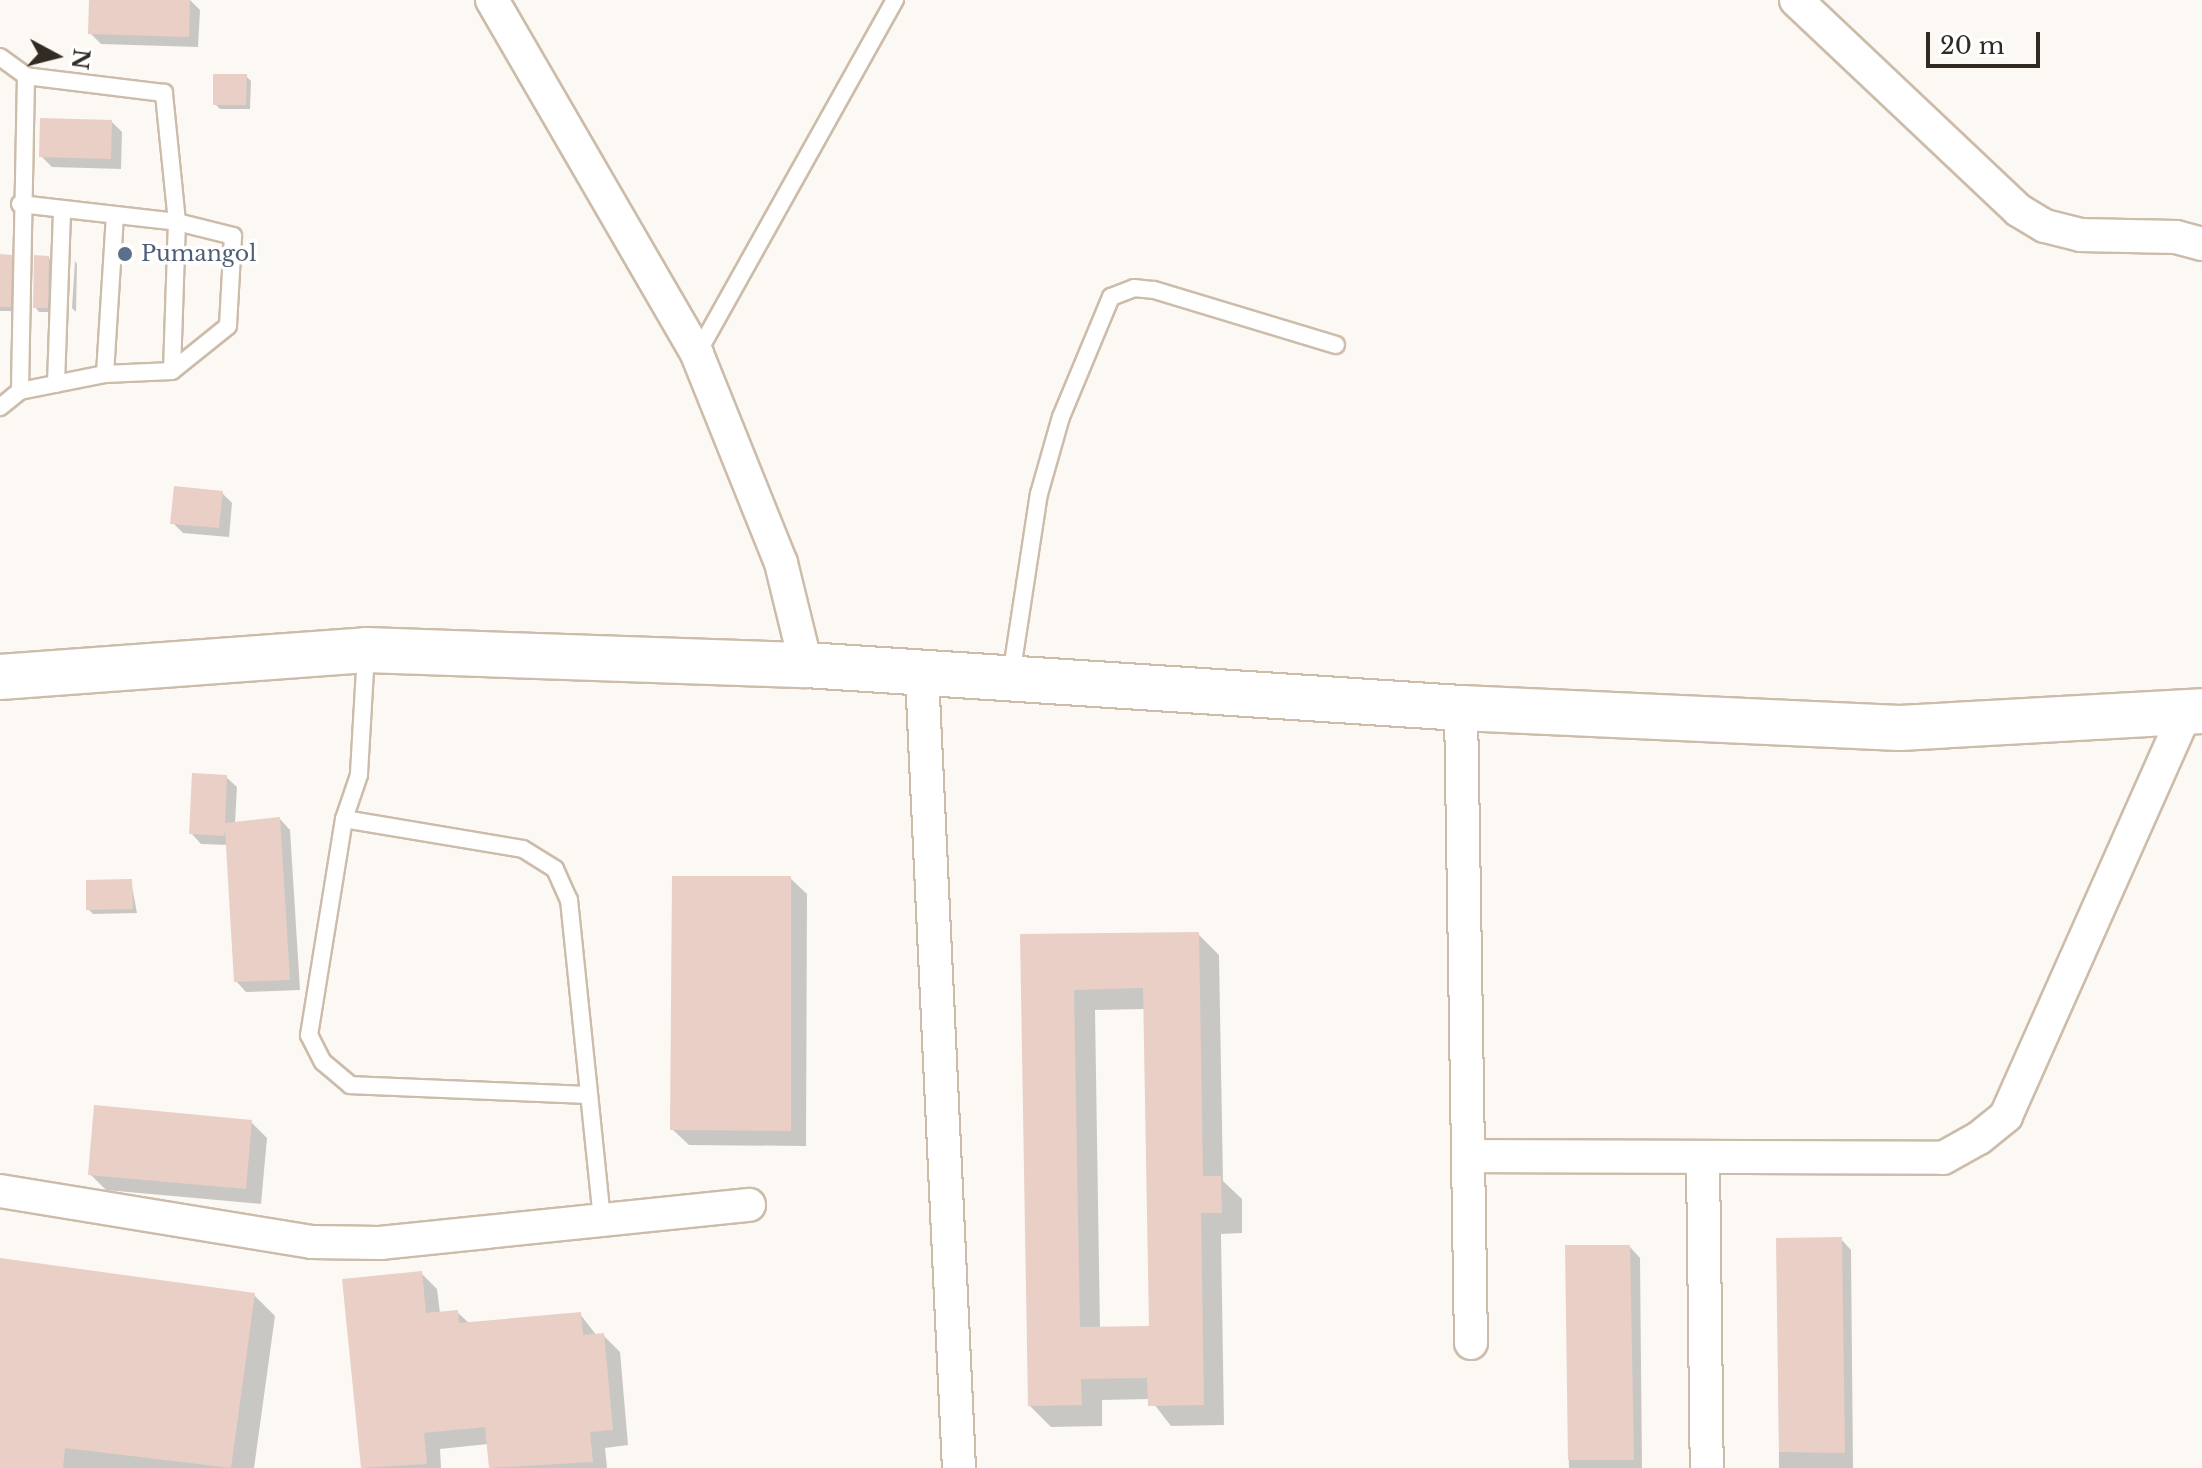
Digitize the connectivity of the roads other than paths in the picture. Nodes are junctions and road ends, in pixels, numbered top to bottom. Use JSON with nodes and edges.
{"nodes":[{"id":1,"x":492,"y":0,"type":"edge"},
{"id":2,"x":895,"y":0,"type":"edge"},
{"id":3,"x":1796,"y":0,"type":"edge"},
{"id":4,"x":0,"y":57,"type":"edge"},
{"id":5,"x":26,"y":76,"type":"junction"},
{"id":6,"x":20,"y":204,"type":"junction"},
{"id":7,"x":62,"y":210,"type":"junction"},
{"id":8,"x":115,"y":216,"type":"junction"},
{"id":9,"x":177,"y":222,"type":"junction"},
{"id":10,"x":2202,"y":244,"type":"edge"},
{"id":11,"x":1336,"y":345,"type":"dead end"},
{"id":12,"x":697,"y":354,"type":"junction"},
{"id":13,"x":172,"y":371,"type":"junction"},
{"id":14,"x":105,"y":374,"type":"junction"},
{"id":15,"x":56,"y":384,"type":"junction"},
{"id":16,"x":20,"y":391,"type":"junction"},
{"id":17,"x":0,"y":407,"type":"edge"},
{"id":18,"x":366,"y":650,"type":"junction"},
{"id":19,"x":806,"y":665,"type":"junction"},
{"id":20,"x":922,"y":675,"type":"junction"},
{"id":21,"x":0,"y":677,"type":"edge"},
{"id":22,"x":1011,"y":681,"type":"junction"},
{"id":23,"x":1461,"y":708,"type":"junction"},
{"id":24,"x":2194,"y":712,"type":"edge"},
{"id":25,"x":344,"y":819,"type":"junction"},
{"id":26,"x":586,"y":1095,"type":"junction"},
{"id":27,"x":1468,"y":1156,"type":"junction"},
{"id":28,"x":1703,"y":1160,"type":"junction"},
{"id":29,"x":0,"y":1191,"type":"edge"},
{"id":30,"x":749,"y":1205,"type":"dead end"},
{"id":31,"x":602,"y":1220,"type":"junction"},
{"id":32,"x":1471,"y":1343,"type":"dead end"},
{"id":33,"x":959,"y":1468,"type":"edge"},
{"id":34,"x":1707,"y":1468,"type":"edge"}],
"edges":[{"from":1,"to":12,"type":"street"},
{"from":2,"to":12,"type":"lane"},
{"from":3,"to":10,"type":"street"},
{"from":4,"to":5,"type":"lane"},
{"from":5,"to":6,"type":"lane"},
{"from":5,"to":9,"type":"lane"},
{"from":6,"to":7,"type":"lane"},
{"from":6,"to":16,"type":"lane"},
{"from":7,"to":8,"type":"lane"},
{"from":7,"to":15,"type":"lane"},
{"from":8,"to":9,"type":"lane"},
{"from":8,"to":14,"type":"lane"},
{"from":9,"to":13,"type":"lane"},
{"from":9,"to":13,"type":"lane"},
{"from":11,"to":22,"type":"lane"},
{"from":12,"to":19,"type":"street"},
{"from":13,"to":14,"type":"lane"},
{"from":14,"to":15,"type":"lane"},
{"from":15,"to":16,"type":"lane"},
{"from":16,"to":17,"type":"lane"},
{"from":18,"to":19,"type":"street"},
{"from":18,"to":21,"type":"street"},
{"from":18,"to":25,"type":"lane"},
{"from":19,"to":20,"type":"street"},
{"from":20,"to":22,"type":"street"},
{"from":20,"to":33,"type":"street"},
{"from":22,"to":23,"type":"street"},
{"from":23,"to":24,"type":"street"},
{"from":23,"to":27,"type":"street"},
{"from":24,"to":28,"type":"street"},
{"from":25,"to":26,"type":"lane"},
{"from":25,"to":26,"type":"lane"},
{"from":26,"to":31,"type":"lane"},
{"from":27,"to":28,"type":"street"},
{"from":27,"to":32,"type":"street"},
{"from":28,"to":34,"type":"street"},
{"from":29,"to":31,"type":"street"},
{"from":30,"to":31,"type":"street"}]}
